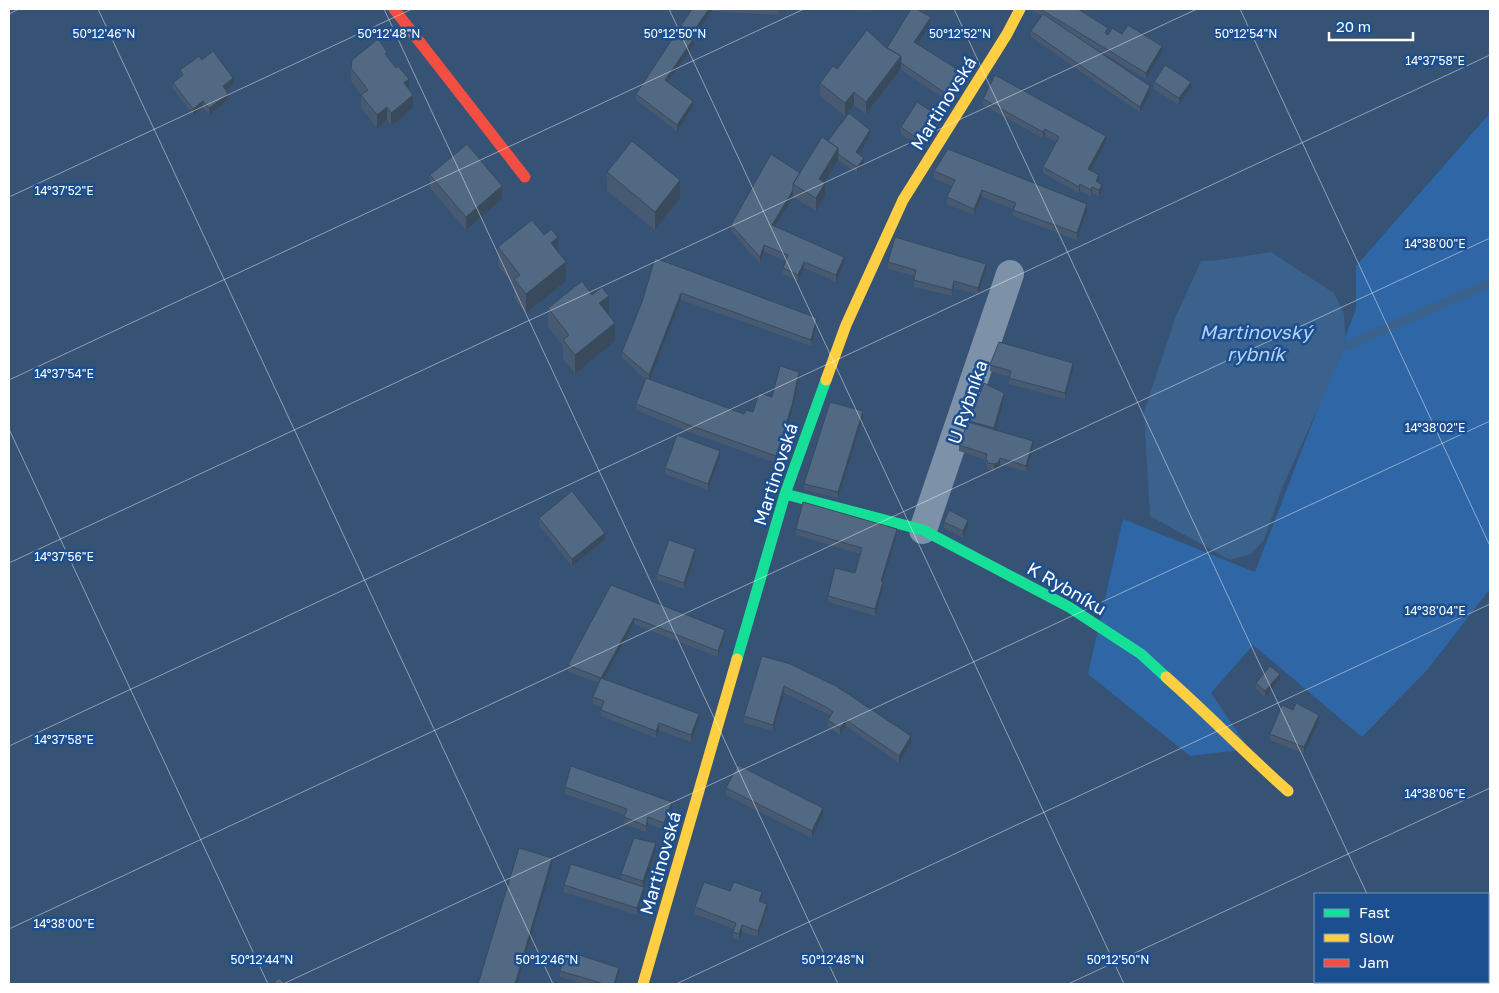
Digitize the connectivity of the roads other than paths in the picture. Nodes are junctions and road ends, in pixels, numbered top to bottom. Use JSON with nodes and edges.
{"nodes":[{"id":1,"x":394,"y":9,"type":"edge"},
{"id":2,"x":1020,"y":9,"type":"edge"},
{"id":3,"x":525,"y":176,"type":"dead end"},
{"id":4,"x":1010,"y":274,"type":"dead end"},
{"id":5,"x":785,"y":494,"type":"junction"},
{"id":6,"x":923,"y":530,"type":"junction"},
{"id":7,"x":1288,"y":791,"type":"dead end"},
{"id":8,"x":643,"y":984,"type":"edge"}],
"edges":[{"from":1,"to":3,"type":"street"},
{"from":2,"to":5,"type":"street","name":"Martinovská"},
{"from":4,"to":6,"type":"street","name":"U Rybníka"},
{"from":5,"to":6,"type":"street","name":"K Rybníku"},
{"from":5,"to":8,"type":"street","name":"Martinovská"},
{"from":6,"to":7,"type":"street","name":"K Rybníku"}]}
